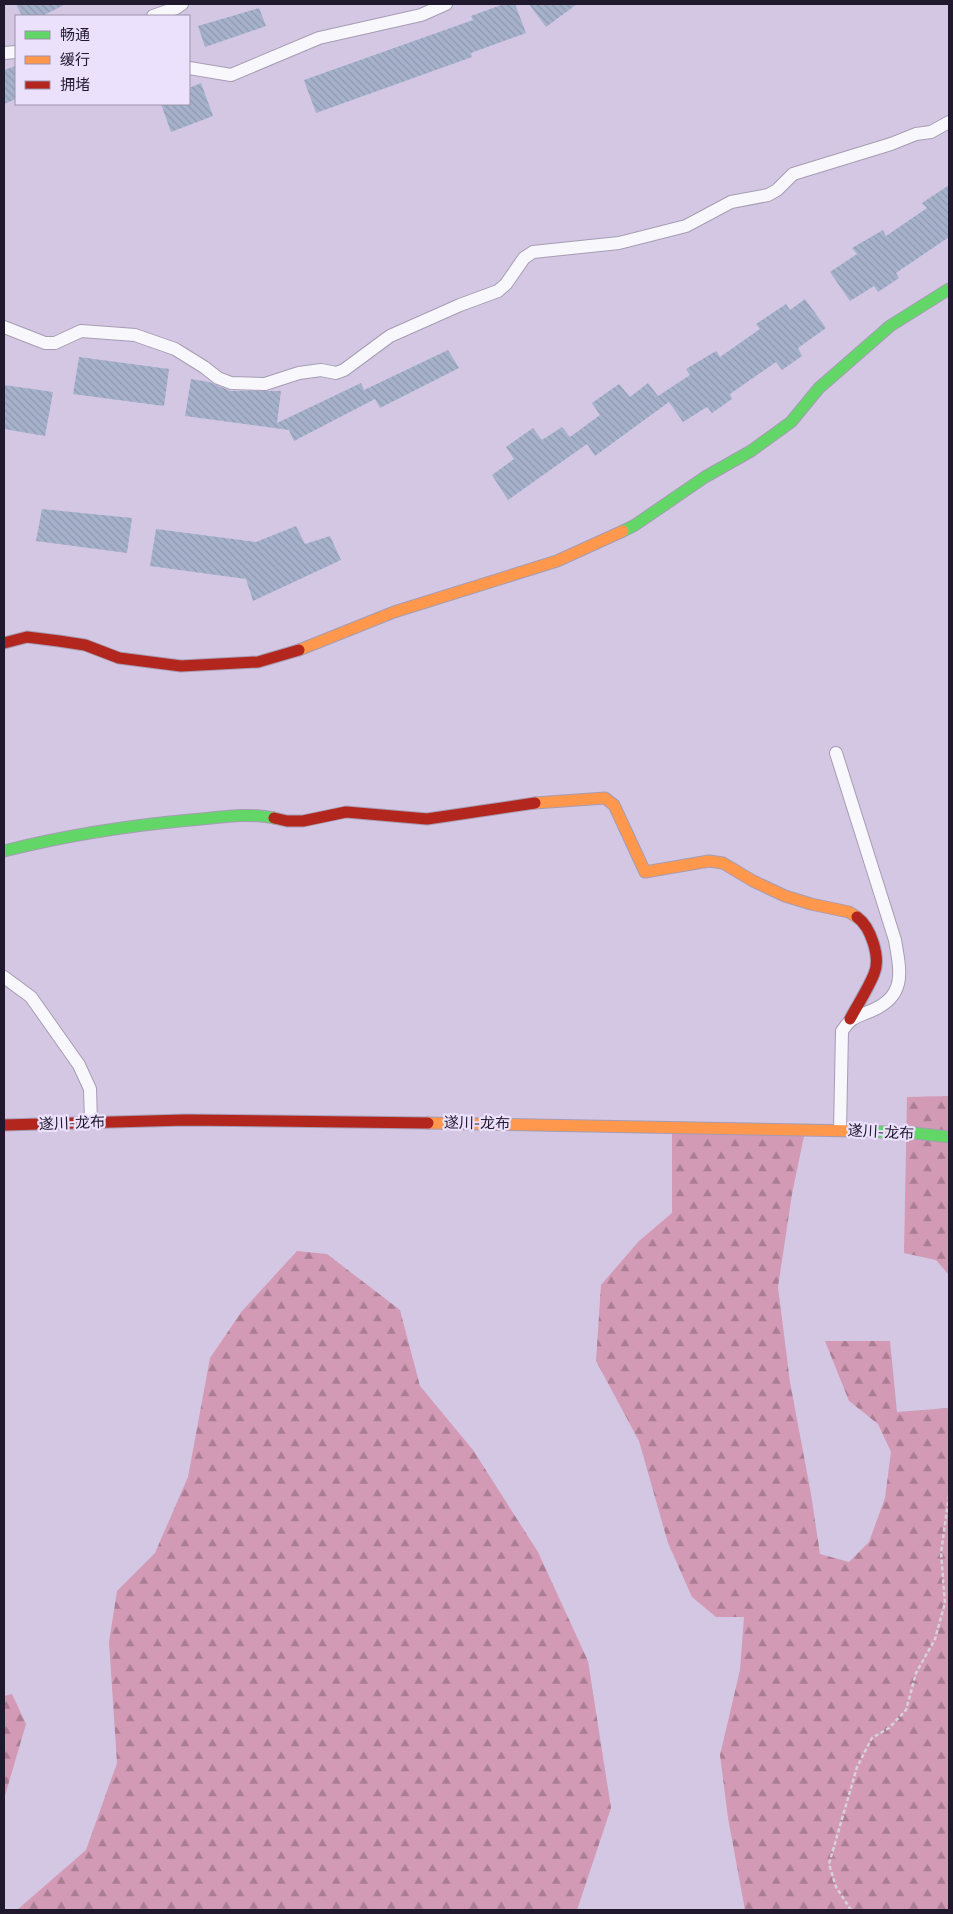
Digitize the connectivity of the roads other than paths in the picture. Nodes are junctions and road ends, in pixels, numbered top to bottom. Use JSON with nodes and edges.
{"nodes":[{"id":1,"x":182,"y":4,"type":"edge"},
{"id":2,"x":446,"y":4,"type":"edge"},
{"id":3,"x":156,"y":15,"type":"edge"},
{"id":4,"x":190,"y":68,"type":"edge"},
{"id":5,"x":949,"y":122,"type":"edge"},
{"id":6,"x":949,"y":289,"type":"edge"},
{"id":7,"x":4,"y":327,"type":"edge"},
{"id":8,"x":4,"y":643,"type":"edge"},
{"id":9,"x":836,"y":753,"type":"dead end"},
{"id":10,"x":4,"y":851,"type":"edge"},
{"id":11,"x":4,"y":977,"type":"edge"},
{"id":12,"x":850,"y":1019,"type":"junction"},
{"id":13,"x":91,"y":1122,"type":"junction"},
{"id":14,"x":4,"y":1125,"type":"edge"},
{"id":15,"x":840,"y":1130,"type":"junction"},
{"id":16,"x":949,"y":1137,"type":"edge"}],
"edges":[{"from":1,"to":3,"type":"street"},
{"from":2,"to":4,"type":"street"},
{"from":5,"to":7,"type":"street"},
{"from":6,"to":8,"type":"street"},
{"from":9,"to":12,"type":"street"},
{"from":10,"to":12,"type":"street"},
{"from":11,"to":13,"type":"street"},
{"from":12,"to":15,"type":"street"},
{"from":13,"to":14,"type":"street","name":"遂川-龙布"},
{"from":13,"to":15,"type":"street","name":"遂川-龙布"},
{"from":15,"to":16,"type":"street","name":"遂川-龙布"}]}
